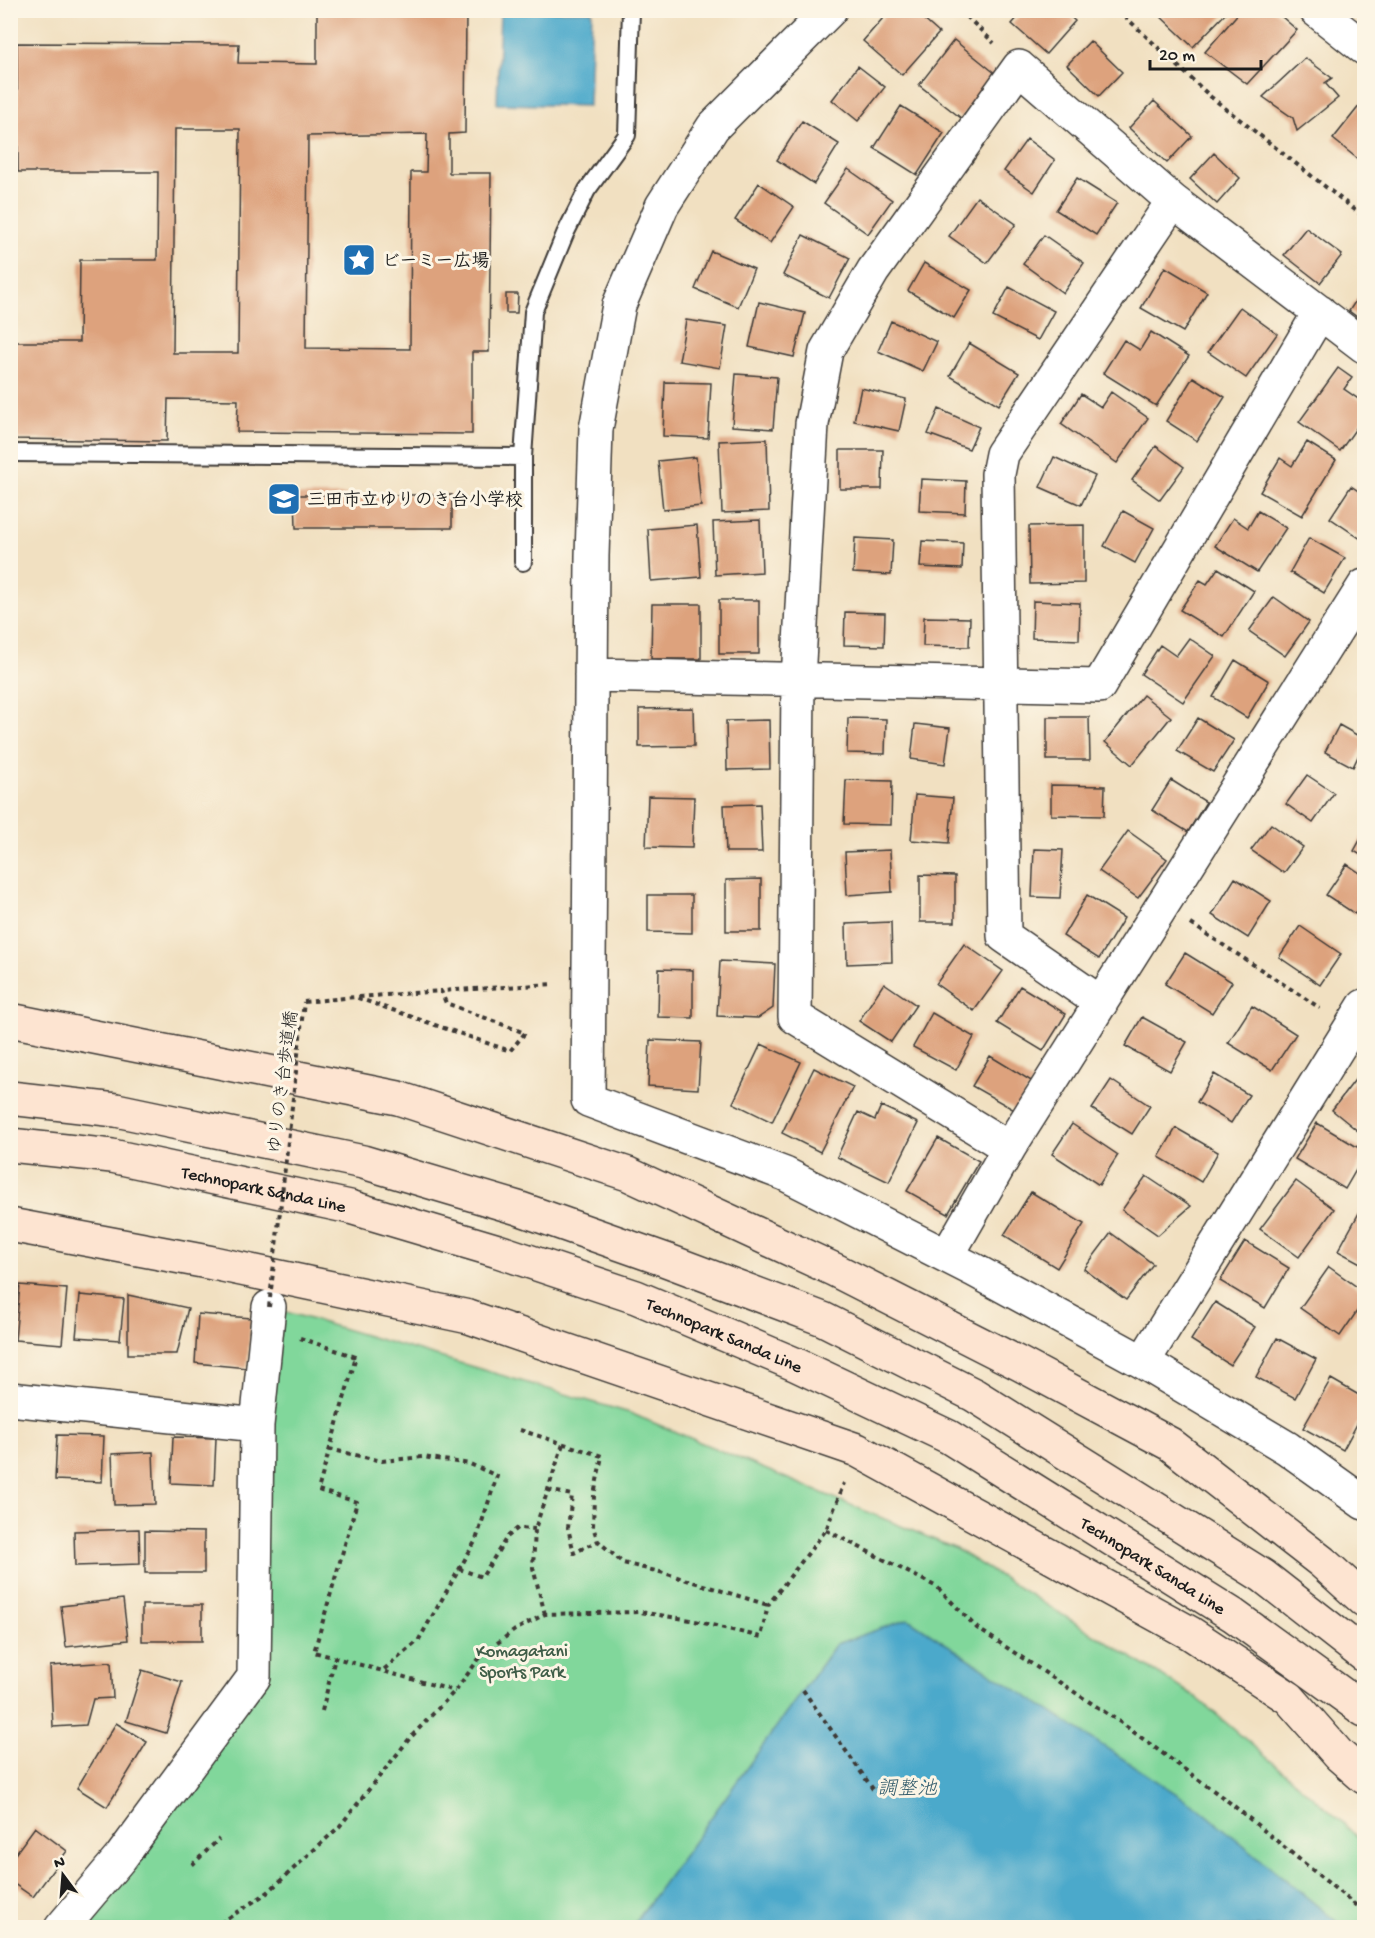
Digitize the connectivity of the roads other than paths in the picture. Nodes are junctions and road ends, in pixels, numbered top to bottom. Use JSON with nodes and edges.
{"nodes":[{"id":1,"x":631,"y":10,"type":"edge"},
{"id":2,"x":830,"y":10,"type":"edge"},
{"id":3,"x":1316,"y":10,"type":"edge"},
{"id":4,"x":1365,"y":48,"type":"edge"},
{"id":5,"x":1173,"y":201,"type":"junction"},
{"id":6,"x":1320,"y":312,"type":"junction"},
{"id":7,"x":1365,"y":346,"type":"edge"},
{"id":8,"x":10,"y":453,"type":"edge"},
{"id":9,"x":523,"y":456,"type":"junction"},
{"id":10,"x":523,"y":561,"type":"dead end"},
{"id":11,"x":1365,"y":586,"type":"edge"},
{"id":12,"x":591,"y":675,"type":"junction"},
{"id":13,"x":798,"y":680,"type":"junction"},
{"id":14,"x":1002,"y":684,"type":"junction"},
{"id":15,"x":1101,"y":1003,"type":"junction"},
{"id":16,"x":1358,"y":1017,"type":"edge"},
{"id":17,"x":10,"y":1020,"type":"edge"},
{"id":18,"x":10,"y":1098,"type":"edge"},
{"id":19,"x":10,"y":1145,"type":"edge"},
{"id":20,"x":1009,"y":1148,"type":"junction"},
{"id":21,"x":10,"y":1226,"type":"edge"},
{"id":22,"x":947,"y":1256,"type":"junction"},
{"id":23,"x":268,"y":1317,"type":"road end"},
{"id":24,"x":1143,"y":1362,"type":"junction"},
{"id":25,"x":10,"y":1399,"type":"edge"},
{"id":26,"x":257,"y":1425,"type":"junction"},
{"id":27,"x":1365,"y":1503,"type":"edge"},
{"id":28,"x":1322,"y":1562,"type":"junction"},
{"id":29,"x":1365,"y":1587,"type":"edge"},
{"id":30,"x":1365,"y":1600,"type":"edge"},
{"id":31,"x":1365,"y":1655,"type":"edge"},
{"id":32,"x":1289,"y":1698,"type":"junction"},
{"id":33,"x":1365,"y":1710,"type":"edge"},
{"id":34,"x":1365,"y":1755,"type":"edge"},
{"id":35,"x":1365,"y":1777,"type":"edge"},
{"id":36,"x":61,"y":1928,"type":"edge"}],
"edges":[{"from":1,"to":9,"type":"lane"},
{"from":2,"to":12,"type":"street"},
{"from":3,"to":4,"type":"street"},
{"from":5,"to":6,"type":"street"},
{"from":5,"to":13,"type":"street"},
{"from":5,"to":14,"type":"street"},
{"from":6,"to":7,"type":"street"},
{"from":6,"to":14,"type":"street"},
{"from":8,"to":9,"type":"lane"},
{"from":9,"to":10,"type":"lane"},
{"from":11,"to":15,"type":"street"},
{"from":12,"to":13,"type":"street"},
{"from":12,"to":22,"type":"street"},
{"from":13,"to":14,"type":"street"},
{"from":13,"to":20,"type":"street"},
{"from":14,"to":15,"type":"street"},
{"from":15,"to":20,"type":"street"},
{"from":16,"to":24,"type":"street"},
{"from":17,"to":28,"type":"main road"},
{"from":18,"to":31,"type":"main road"},
{"from":19,"to":33,"type":"main road","name":"Technopark Sanda Line"},
{"from":20,"to":22,"type":"street"},
{"from":21,"to":32,"type":"main road"},
{"from":22,"to":24,"type":"street"},
{"from":23,"to":26,"type":"street"},
{"from":24,"to":27,"type":"street"},
{"from":25,"to":26,"type":"street"},
{"from":26,"to":36,"type":"street"},
{"from":28,"to":29,"type":"main road"},
{"from":28,"to":30,"type":"main road"},
{"from":32,"to":34,"type":"main road"},
{"from":32,"to":35,"type":"main road"}]}
